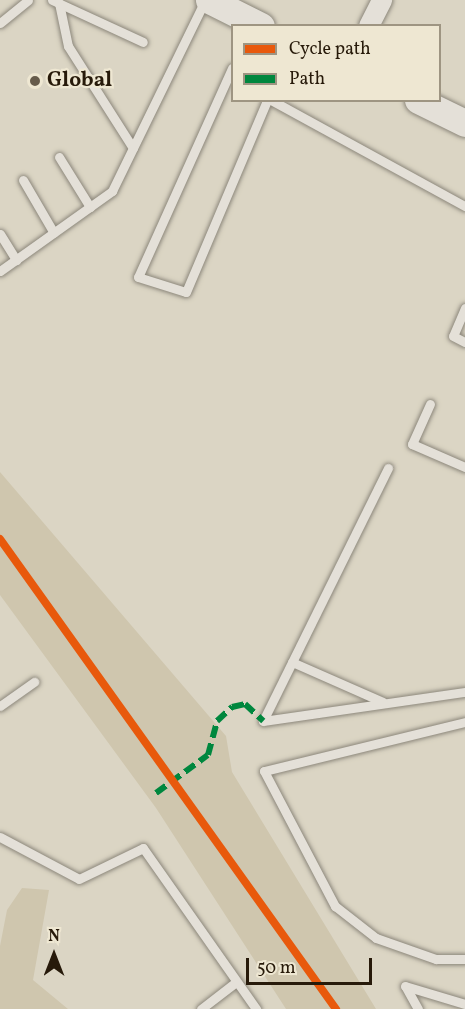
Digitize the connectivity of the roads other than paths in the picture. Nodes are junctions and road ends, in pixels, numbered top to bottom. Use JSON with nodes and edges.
{"nodes":[{"id":1,"x":28,"y":0,"type":"edge"},
{"id":2,"x":207,"y":0,"type":"edge"},
{"id":3,"x":382,"y":0,"type":"edge"},
{"id":4,"x":56,"y":2,"type":"edge"},
{"id":5,"x":0,"y":23,"type":"edge"},
{"id":6,"x":255,"y":24,"type":"edge"},
{"id":7,"x":370,"y":24,"type":"edge"},
{"id":8,"x":143,"y":42,"type":"dead end"},
{"id":9,"x":230,"y":81,"type":"edge"},
{"id":10,"x":268,"y":102,"type":"edge"},
{"id":11,"x":273,"y":102,"type":"edge"},
{"id":12,"x":422,"y":102,"type":"edge"},
{"id":13,"x":465,"y":123,"type":"edge"},
{"id":14,"x":133,"y":148,"type":"junction"},
{"id":15,"x":58,"y":157,"type":"dead end"},
{"id":16,"x":23,"y":180,"type":"dead end"},
{"id":17,"x":465,"y":206,"type":"edge"},
{"id":18,"x":90,"y":207,"type":"junction"},
{"id":19,"x":54,"y":233,"type":"junction"},
{"id":20,"x":0,"y":234,"type":"edge"},
{"id":21,"x":16,"y":260,"type":"junction"},
{"id":22,"x":0,"y":271,"type":"edge"},
{"id":23,"x":465,"y":308,"type":"edge"},
{"id":24,"x":465,"y":342,"type":"edge"},
{"id":25,"x":430,"y":404,"type":"dead end"},
{"id":26,"x":465,"y":467,"type":"edge"},
{"id":27,"x":388,"y":468,"type":"dead end"},
{"id":28,"x":292,"y":662,"type":"junction"},
{"id":29,"x":34,"y":682,"type":"dead end"},
{"id":30,"x":465,"y":692,"type":"edge"},
{"id":31,"x":384,"y":703,"type":"junction"},
{"id":32,"x":0,"y":706,"type":"edge"},
{"id":33,"x":465,"y":723,"type":"edge"},
{"id":34,"x":0,"y":837,"type":"edge"},
{"id":35,"x":465,"y":959,"type":"edge"},
{"id":36,"x":236,"y":982,"type":"junction"},
{"id":37,"x":465,"y":1004,"type":"edge"},
{"id":38,"x":201,"y":1009,"type":"edge"},
{"id":39,"x":256,"y":1009,"type":"edge"},
{"id":40,"x":418,"y":1009,"type":"edge"}],
"edges":[{"from":1,"to":5,"type":"lane"},
{"from":2,"to":6,"type":"street"},
{"from":2,"to":14,"type":"lane"},
{"from":3,"to":7,"type":"street"},
{"from":4,"to":8,"type":"lane"},
{"from":4,"to":14,"type":"lane"},
{"from":9,"to":10,"type":"lane"},
{"from":11,"to":17,"type":"lane"},
{"from":12,"to":13,"type":"street"},
{"from":14,"to":18,"type":"lane"},
{"from":15,"to":18,"type":"lane"},
{"from":16,"to":19,"type":"lane"},
{"from":18,"to":19,"type":"lane"},
{"from":19,"to":21,"type":"lane"},
{"from":20,"to":21,"type":"lane"},
{"from":21,"to":22,"type":"lane"},
{"from":23,"to":24,"type":"lane"},
{"from":25,"to":26,"type":"lane"},
{"from":27,"to":28,"type":"lane"},
{"from":28,"to":31,"type":"lane"},
{"from":28,"to":31,"type":"lane"},
{"from":29,"to":32,"type":"lane"},
{"from":30,"to":31,"type":"lane"},
{"from":33,"to":35,"type":"lane"},
{"from":34,"to":36,"type":"lane"},
{"from":36,"to":38,"type":"lane"},
{"from":36,"to":39,"type":"lane"},
{"from":37,"to":40,"type":"lane"}]}
